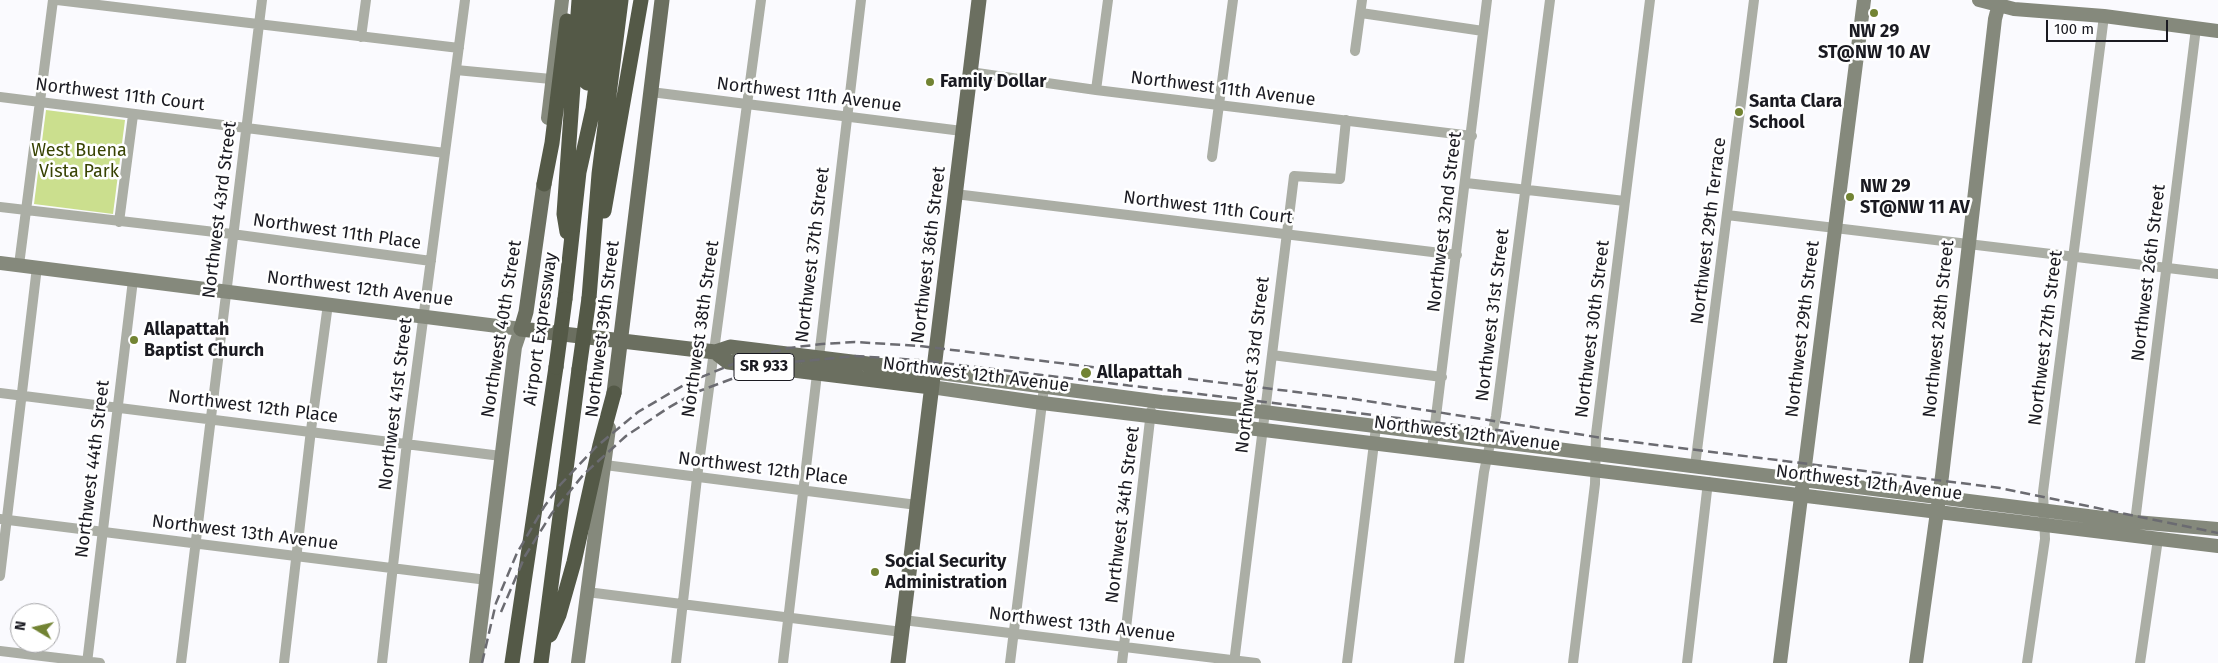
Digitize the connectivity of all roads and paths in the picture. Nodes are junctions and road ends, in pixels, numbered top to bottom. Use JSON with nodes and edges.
{"nodes":[{"id":1,"x":52,"y":0,"type":"edge"},
{"id":2,"x":57,"y":0,"type":"edge"},
{"id":3,"x":157,"y":0,"type":"edge"},
{"id":4,"x":262,"y":0,"type":"edge"},
{"id":5,"x":366,"y":0,"type":"edge"},
{"id":6,"x":465,"y":0,"type":"edge"},
{"id":7,"x":562,"y":0,"type":"edge"},
{"id":8,"x":570,"y":0,"type":"edge"},
{"id":9,"x":579,"y":0,"type":"edge"},
{"id":10,"x":594,"y":0,"type":"edge"},
{"id":11,"x":607,"y":0,"type":"edge"},
{"id":12,"x":621,"y":0,"type":"edge"},
{"id":13,"x":642,"y":0,"type":"edge"},
{"id":14,"x":662,"y":0,"type":"edge"},
{"id":15,"x":761,"y":0,"type":"edge"},
{"id":16,"x":861,"y":0,"type":"edge"},
{"id":17,"x":979,"y":0,"type":"edge"},
{"id":18,"x":1108,"y":0,"type":"edge"},
{"id":19,"x":1233,"y":0,"type":"edge"},
{"id":20,"x":1362,"y":0,"type":"edge"},
{"id":21,"x":1487,"y":0,"type":"edge"},
{"id":22,"x":1550,"y":0,"type":"edge"},
{"id":23,"x":1650,"y":0,"type":"edge"},
{"id":24,"x":1754,"y":0,"type":"edge"},
{"id":25,"x":1864,"y":0,"type":"edge"},
{"id":26,"x":1979,"y":0,"type":"edge"},
{"id":27,"x":1999,"y":2,"type":"edge"},
{"id":28,"x":156,"y":11,"type":"junction"},
{"id":29,"x":1360,"y":13,"type":"junction"},
{"id":30,"x":2104,"y":16,"type":"junction"},
{"id":31,"x":259,"y":24,"type":"junction"},
{"id":32,"x":2196,"y":28,"type":"junction"},
{"id":33,"x":1483,"y":31,"type":"junction"},
{"id":34,"x":2218,"y":31,"type":"edge"},
{"id":35,"x":361,"y":37,"type":"junction"},
{"id":36,"x":459,"y":48,"type":"junction"},
{"id":37,"x":1355,"y":51,"type":"dead end"},
{"id":38,"x":456,"y":70,"type":"junction"},
{"id":39,"x":970,"y":72,"type":"junction"},
{"id":40,"x":551,"y":80,"type":"junction"},
{"id":41,"x":1096,"y":90,"type":"junction"},
{"id":42,"x":651,"y":92,"type":"junction"},
{"id":43,"x":0,"y":97,"type":"edge"},
{"id":44,"x":40,"y":102,"type":"junction"},
{"id":45,"x":748,"y":104,"type":"junction"},
{"id":46,"x":1220,"y":104,"type":"junction"},
{"id":47,"x":134,"y":115,"type":"junction"},
{"id":48,"x":847,"y":116,"type":"junction"},
{"id":49,"x":1346,"y":120,"type":"junction"},
{"id":50,"x":246,"y":126,"type":"junction"},
{"id":51,"x":962,"y":131,"type":"junction"},
{"id":52,"x":1472,"y":136,"type":"junction"},
{"id":53,"x":445,"y":153,"type":"junction"},
{"id":54,"x":1212,"y":157,"type":"dead end"},
{"id":55,"x":579,"y":172,"type":"junction"},
{"id":56,"x":1466,"y":183,"type":"junction"},
{"id":57,"x":544,"y":184,"type":"junction"},
{"id":58,"x":1525,"y":191,"type":"junction"},
{"id":59,"x":955,"y":194,"type":"junction"},
{"id":60,"x":1625,"y":201,"type":"junction"},
{"id":61,"x":0,"y":207,"type":"edge"},
{"id":62,"x":26,"y":210,"type":"junction"},
{"id":63,"x":1727,"y":215,"type":"junction"},
{"id":64,"x":119,"y":222,"type":"junction"},
{"id":65,"x":1835,"y":227,"type":"junction"},
{"id":66,"x":1285,"y":233,"type":"junction"},
{"id":67,"x":232,"y":234,"type":"junction"},
{"id":68,"x":1968,"y":243,"type":"junction"},
{"id":69,"x":571,"y":251,"type":"junction"},
{"id":70,"x":1456,"y":255,"type":"junction"},
{"id":71,"x":2073,"y":256,"type":"junction"},
{"id":72,"x":431,"y":261,"type":"junction"},
{"id":73,"x":0,"y":263,"type":"edge"},
{"id":74,"x":593,"y":264,"type":"junction"},
{"id":75,"x":19,"y":265,"type":"junction"},
{"id":76,"x":37,"y":267,"type":"junction"},
{"id":77,"x":2166,"y":268,"type":"junction"},
{"id":78,"x":2218,"y":274,"type":"edge"},
{"id":79,"x":133,"y":280,"type":"junction"},
{"id":80,"x":227,"y":291,"type":"junction"},
{"id":81,"x":328,"y":304,"type":"junction"},
{"id":82,"x":424,"y":317,"type":"junction"},
{"id":83,"x":521,"y":330,"type":"junction"},
{"id":84,"x":620,"y":341,"type":"junction"},
{"id":85,"x":714,"y":352,"type":"junction"},
{"id":86,"x":1272,"y":355,"type":"junction"},
{"id":87,"x":817,"y":366,"type":"junction"},
{"id":88,"x":933,"y":372,"type":"junction"},
{"id":89,"x":1442,"y":377,"type":"junction"},
{"id":90,"x":931,"y":387,"type":"junction"},
{"id":91,"x":1044,"y":387,"type":"junction"},
{"id":92,"x":0,"y":393,"type":"edge"},
{"id":93,"x":614,"y":393,"type":"junction"},
{"id":94,"x":21,"y":396,"type":"junction"},
{"id":95,"x":1153,"y":401,"type":"junction"},
{"id":96,"x":1042,"y":403,"type":"junction"},
{"id":97,"x":117,"y":407,"type":"junction"},
{"id":98,"x":1264,"y":412,"type":"junction"},
{"id":99,"x":1151,"y":415,"type":"junction"},
{"id":100,"x":211,"y":418,"type":"junction"},
{"id":101,"x":1376,"y":428,"type":"junction"},
{"id":102,"x":1262,"y":429,"type":"junction"},
{"id":103,"x":311,"y":430,"type":"junction"},
{"id":104,"x":1434,"y":434,"type":"junction"},
{"id":105,"x":1491,"y":441,"type":"junction"},
{"id":106,"x":407,"y":442,"type":"junction"},
{"id":107,"x":1374,"y":442,"type":"junction"},
{"id":108,"x":1432,"y":449,"type":"junction"},
{"id":109,"x":1595,"y":454,"type":"junction"},
{"id":110,"x":501,"y":456,"type":"junction"},
{"id":111,"x":1487,"y":456,"type":"junction"},
{"id":112,"x":605,"y":465,"type":"junction"},
{"id":113,"x":1695,"y":466,"type":"junction"},
{"id":114,"x":1595,"y":469,"type":"junction"},
{"id":115,"x":1640,"y":474,"type":"junction"},
{"id":116,"x":1757,"y":474,"type":"junction"},
{"id":117,"x":697,"y":478,"type":"junction"},
{"id":118,"x":1802,"y":480,"type":"junction"},
{"id":119,"x":1708,"y":482,"type":"junction"},
{"id":120,"x":804,"y":490,"type":"junction"},
{"id":121,"x":1801,"y":494,"type":"junction"},
{"id":122,"x":1939,"y":496,"type":"junction"},
{"id":123,"x":917,"y":505,"type":"junction"},
{"id":124,"x":2044,"y":509,"type":"junction"},
{"id":125,"x":1937,"y":510,"type":"junction"},
{"id":126,"x":4,"y":519,"type":"edge"},
{"id":127,"x":2135,"y":522,"type":"junction"},
{"id":128,"x":2044,"y":524,"type":"junction"},
{"id":129,"x":2218,"y":529,"type":"edge"},
{"id":130,"x":102,"y":532,"type":"junction"},
{"id":131,"x":2158,"y":539,"type":"junction"},
{"id":132,"x":195,"y":544,"type":"junction"},
{"id":133,"x":2218,"y":546,"type":"edge"},
{"id":134,"x":296,"y":556,"type":"junction"},
{"id":135,"x":392,"y":569,"type":"junction"},
{"id":136,"x":0,"y":576,"type":"edge"},
{"id":137,"x":487,"y":580,"type":"junction"},
{"id":138,"x":587,"y":592,"type":"junction"},
{"id":139,"x":683,"y":604,"type":"junction"},
{"id":140,"x":788,"y":618,"type":"junction"},
{"id":141,"x":902,"y":626,"type":"junction"},
{"id":142,"x":1014,"y":633,"type":"junction"},
{"id":143,"x":1124,"y":646,"type":"junction"},
{"id":144,"x":0,"y":651,"type":"edge"},
{"id":145,"x":542,"y":658,"type":"edge"},
{"id":146,"x":88,"y":662,"type":"edge"},
{"id":147,"x":1234,"y":662,"type":"edge"},
{"id":148,"x":100,"y":663,"type":"edge"},
{"id":149,"x":181,"y":663,"type":"edge"},
{"id":150,"x":284,"y":663,"type":"edge"},
{"id":151,"x":382,"y":663,"type":"edge"},
{"id":152,"x":476,"y":663,"type":"edge"},
{"id":153,"x":512,"y":663,"type":"edge"},
{"id":154,"x":578,"y":663,"type":"edge"},
{"id":155,"x":676,"y":663,"type":"edge"},
{"id":156,"x":783,"y":663,"type":"edge"},
{"id":157,"x":898,"y":663,"type":"edge"},
{"id":158,"x":1010,"y":663,"type":"edge"},
{"id":159,"x":1122,"y":663,"type":"edge"},
{"id":160,"x":1256,"y":663,"type":"edge"},
{"id":161,"x":1347,"y":663,"type":"edge"},
{"id":162,"x":1459,"y":663,"type":"edge"},
{"id":163,"x":1573,"y":663,"type":"edge"},
{"id":164,"x":1687,"y":663,"type":"edge"},
{"id":165,"x":1780,"y":663,"type":"edge"},
{"id":166,"x":1916,"y":663,"type":"edge"},
{"id":167,"x":2027,"y":663,"type":"edge"},
{"id":168,"x":2140,"y":663,"type":"edge"}],
"edges":[{"from":1,"to":44,"type":"street"},
{"from":2,"to":28,"type":"street"},
{"from":3,"to":28,"type":"street"},
{"from":4,"to":31,"type":"street","name":"Northwest 43rd Street"},
{"from":5,"to":35,"type":"street"},
{"from":6,"to":36,"type":"street","name":"Northwest 41st Street"},
{"from":7,"to":40,"type":"main road","name":"Northwest 40th Street"},
{"from":8,"to":57,"type":"highway"},
{"from":9,"to":69,"type":"highway"},
{"from":10,"to":55,"type":"highway"},
{"from":11,"to":55,"type":"highway","name":"Airport Expressway"},
{"from":12,"to":74,"type":"highway"},
{"from":13,"to":74,"type":"highway"},
{"from":14,"to":42,"type":"main road","name":"Northwest 39th Street"},
{"from":15,"to":45,"type":"street","name":"Northwest 38th Street"},
{"from":16,"to":48,"type":"street","name":"Northwest 37th Street"},
{"from":17,"to":39,"type":"main road","name":"Northwest 36th Street"},
{"from":18,"to":41,"type":"street"},
{"from":19,"to":46,"type":"street"},
{"from":20,"to":29,"type":"street"},
{"from":21,"to":33,"type":"street","name":"Northwest 32nd Street"},
{"from":22,"to":58,"type":"street","name":"Northwest 31st Street"},
{"from":23,"to":60,"type":"street","name":"Northwest 30th Street"},
{"from":24,"to":63,"type":"street","name":"Northwest 29th Terrace"},
{"from":25,"to":65,"type":"main road","name":"Northwest 29th Street"},
{"from":26,"to":27,"type":"main road"},
{"from":27,"to":30,"type":"main road"},
{"from":27,"to":68,"type":"main road","name":"Northwest 28th Street"},
{"from":28,"to":31,"type":"street"},
{"from":29,"to":33,"type":"street"},
{"from":29,"to":37,"type":"street"},
{"from":30,"to":32,"type":"main road"},
{"from":30,"to":71,"type":"street","name":"Northwest 27th Street"},
{"from":31,"to":35,"type":"street"},
{"from":31,"to":50,"type":"street","name":"Northwest 43rd Street"},
{"from":32,"to":34,"type":"main road"},
{"from":32,"to":77,"type":"street","name":"Northwest 26th Street"},
{"from":33,"to":52,"type":"street","name":"Northwest 32nd Street"},
{"from":35,"to":36,"type":"street"},
{"from":36,"to":38,"type":"street","name":"Northwest 41st Street"},
{"from":38,"to":40,"type":"street"},
{"from":38,"to":53,"type":"street","name":"Northwest 41st Street"},
{"from":39,"to":41,"type":"street","name":"Northwest 11th Avenue"},
{"from":39,"to":51,"type":"main road","name":"Northwest 36th Street"},
{"from":40,"to":57,"type":"main road","name":"Northwest 40th Street"},
{"from":41,"to":46,"type":"street","name":"Northwest 11th Avenue"},
{"from":42,"to":45,"type":"street","name":"Northwest 11th Avenue"},
{"from":42,"to":84,"type":"main road","name":"Northwest 39th Street"},
{"from":43,"to":44,"type":"street","name":"Northwest 11th Court"},
{"from":44,"to":47,"type":"street","name":"Northwest 11th Court"},
{"from":44,"to":62,"type":"street"},
{"from":45,"to":48,"type":"street","name":"Northwest 11th Avenue"},
{"from":45,"to":85,"type":"street","name":"Northwest 38th Street"},
{"from":46,"to":49,"type":"street","name":"Northwest 11th Avenue"},
{"from":46,"to":54,"type":"street"},
{"from":47,"to":50,"type":"street","name":"Northwest 11th Court"},
{"from":47,"to":64,"type":"street"},
{"from":48,"to":51,"type":"street","name":"Northwest 11th Avenue"},
{"from":48,"to":87,"type":"street","name":"Northwest 37th Street"},
{"from":49,"to":52,"type":"street","name":"Northwest 11th Avenue"},
{"from":49,"to":66,"type":"street","name":"Northwest 33rd Street"},
{"from":50,"to":53,"type":"street","name":"Northwest 11th Court"},
{"from":50,"to":67,"type":"street","name":"Northwest 43rd Street"},
{"from":51,"to":59,"type":"main road","name":"Northwest 36th Street"},
{"from":52,"to":56,"type":"street","name":"Northwest 32nd Street"},
{"from":53,"to":72,"type":"street","name":"Northwest 41st Street"},
{"from":55,"to":69,"type":"highway","name":"Airport Expressway"},
{"from":56,"to":58,"type":"street"},
{"from":56,"to":70,"type":"street","name":"Northwest 32nd Street"},
{"from":57,"to":83,"type":"main road","name":"Northwest 40th Street"},
{"from":58,"to":60,"type":"street"},
{"from":58,"to":105,"type":"street","name":"Northwest 31st Street"},
{"from":59,"to":66,"type":"street","name":"Northwest 11th Court"},
{"from":59,"to":88,"type":"main road","name":"Northwest 36th Street"},
{"from":60,"to":109,"type":"street","name":"Northwest 30th Street"},
{"from":61,"to":62,"type":"street","name":"Northwest 11th Place"},
{"from":62,"to":64,"type":"street","name":"Northwest 11th Place"},
{"from":62,"to":75,"type":"street"},
{"from":63,"to":65,"type":"street"},
{"from":63,"to":113,"type":"street","name":"Northwest 29th Terrace"},
{"from":64,"to":67,"type":"street","name":"Northwest 11th Place"},
{"from":65,"to":68,"type":"street"},
{"from":65,"to":118,"type":"main road","name":"Northwest 29th Street"},
{"from":66,"to":70,"type":"street","name":"Northwest 11th Court"},
{"from":66,"to":86,"type":"street","name":"Northwest 33rd Street"},
{"from":67,"to":72,"type":"street","name":"Northwest 11th Place"},
{"from":67,"to":80,"type":"street","name":"Northwest 43rd Street"},
{"from":68,"to":71,"type":"street"},
{"from":68,"to":122,"type":"main road","name":"Northwest 28th Street"},
{"from":69,"to":153,"type":"highway","name":"Airport Expressway","bridge":true},
{"from":70,"to":89,"type":"street","name":"Northwest 32nd Street"},
{"from":71,"to":77,"type":"street"},
{"from":71,"to":124,"type":"street","name":"Northwest 27th Street"},
{"from":72,"to":82,"type":"street","name":"Northwest 41st Street"},
{"from":73,"to":75,"type":"main road","name":"Northwest 12th Avenue"},
{"from":74,"to":145,"type":"highway","bridge":true},
{"from":75,"to":76,"type":"main road","name":"Northwest 12th Avenue"},
{"from":76,"to":79,"type":"main road","name":"Northwest 12th Avenue"},
{"from":76,"to":94,"type":"street"},
{"from":77,"to":78,"type":"street"},
{"from":77,"to":127,"type":"street","name":"Northwest 26th Street"},
{"from":79,"to":80,"type":"main road","name":"Northwest 12th Avenue"},
{"from":79,"to":97,"type":"street","name":"Northwest 44th Street"},
{"from":80,"to":81,"type":"main road","name":"Northwest 12th Avenue"},
{"from":80,"to":100,"type":"street","name":"Northwest 43rd Street"},
{"from":81,"to":82,"type":"main road","name":"Northwest 12th Avenue"},
{"from":81,"to":103,"type":"street"},
{"from":82,"to":83,"type":"main road","name":"Northwest 12th Avenue"},
{"from":82,"to":106,"type":"street","name":"Northwest 41st Street"},
{"from":83,"to":84,"type":"main road","name":"Northwest 12th Avenue","number":"SR 933"},
{"from":83,"to":110,"type":"main road","name":"Northwest 40th Street"},
{"from":84,"to":85,"type":"main road","name":"Northwest 12th Avenue","number":"SR 933"},
{"from":84,"to":93,"type":"main road","name":"Northwest 39th Street"},
{"from":85,"to":87,"type":"main road","name":"Northwest 12th Avenue","number":"SR 933"},
{"from":85,"to":117,"type":"street","name":"Northwest 38th Street"},
{"from":86,"to":89,"type":"street"},
{"from":86,"to":98,"type":"street","name":"Northwest 33rd Street"},
{"from":87,"to":88,"type":"main road","name":"Northwest 12th Avenue","number":"SR 933"},
{"from":87,"to":90,"type":"main road","name":"Northwest 12th Avenue","number":"SR 933"},
{"from":87,"to":120,"type":"street","name":"Northwest 37th Street"},
{"from":88,"to":90,"type":"main road","name":"Northwest 36th Street"},
{"from":88,"to":91,"type":"main road","name":"Northwest 12th Avenue","number":"SR 933"},
{"from":89,"to":104,"type":"street","name":"Northwest 32nd Street"},
{"from":90,"to":96,"type":"main road","name":"Northwest 12th Avenue","number":"SR 933"},
{"from":90,"to":123,"type":"main road","name":"Northwest 36th Street"},
{"from":91,"to":95,"type":"main road","name":"Northwest 12th Avenue","number":"SR 933"},
{"from":91,"to":96,"type":"street"},
{"from":92,"to":94,"type":"street","name":"Northwest 12th Place"},
{"from":93,"to":112,"type":"main road","name":"Northwest 39th Street"},
{"from":93,"to":145,"type":"highway"},
{"from":94,"to":97,"type":"street","name":"Northwest 12th Place"},
{"from":94,"to":126,"type":"street"},
{"from":95,"to":98,"type":"main road","name":"Northwest 12th Avenue","number":"SR 933"},
{"from":95,"to":99,"type":"street","name":"Northwest 34th Street"},
{"from":96,"to":99,"type":"main road","name":"Northwest 12th Avenue","number":"SR 933"},
{"from":96,"to":142,"type":"street"},
{"from":97,"to":100,"type":"street","name":"Northwest 12th Place"},
{"from":97,"to":130,"type":"street","name":"Northwest 44th Street"},
{"from":98,"to":101,"type":"main road","name":"Northwest 12th Avenue","number":"SR 933"},
{"from":98,"to":102,"type":"street","name":"Northwest 33rd Street"},
{"from":99,"to":102,"type":"main road","name":"Northwest 12th Avenue","number":"SR 933"},
{"from":99,"to":143,"type":"street","name":"Northwest 34th Street"},
{"from":100,"to":103,"type":"street","name":"Northwest 12th Place"},
{"from":100,"to":132,"type":"street","name":"Northwest 43rd Street"},
{"from":101,"to":104,"type":"main road","name":"Northwest 12th Avenue","number":"SR 933"},
{"from":101,"to":107,"type":"street"},
{"from":102,"to":107,"type":"main road","name":"Northwest 12th Avenue","number":"SR 933"},
{"from":102,"to":147,"type":"street","name":"Northwest 33rd Street"},
{"from":103,"to":106,"type":"street","name":"Northwest 12th Place"},
{"from":103,"to":134,"type":"street"},
{"from":104,"to":105,"type":"main road","name":"Northwest 12th Avenue","number":"SR 933"},
{"from":104,"to":108,"type":"street","name":"Northwest 32nd Street"},
{"from":105,"to":109,"type":"main road","name":"Northwest 12th Avenue","number":"SR 933"},
{"from":105,"to":111,"type":"street","name":"Northwest 31st Street"},
{"from":106,"to":110,"type":"street","name":"Northwest 12th Place"},
{"from":106,"to":135,"type":"street","name":"Northwest 41st Street"},
{"from":107,"to":108,"type":"main road","name":"Northwest 12th Avenue","number":"SR 933"},
{"from":107,"to":161,"type":"street"},
{"from":108,"to":111,"type":"main road","name":"Northwest 12th Avenue","number":"SR 933"},
{"from":109,"to":113,"type":"main road","name":"Northwest 12th Avenue","number":"SR 933"},
{"from":109,"to":114,"type":"street","name":"Northwest 30th Street"},
{"from":110,"to":137,"type":"main road","name":"Northwest 40th Street"},
{"from":111,"to":114,"type":"main road","name":"Northwest 12th Avenue","number":"SR 933"},
{"from":111,"to":162,"type":"street","name":"Northwest 31st Street"},
{"from":112,"to":117,"type":"street","name":"Northwest 12th Place"},
{"from":112,"to":138,"type":"main road","name":"Northwest 39th Street"},
{"from":113,"to":115,"type":"main road"},
{"from":113,"to":116,"type":"main road","name":"Northwest 12th Avenue","number":"SR 933"},
{"from":114,"to":115,"type":"main road","name":"Northwest 12th Avenue","number":"SR 933"},
{"from":114,"to":163,"type":"street","name":"Northwest 30th Street"},
{"from":115,"to":119,"type":"main road","name":"Northwest 12th Avenue","number":"SR 933"},
{"from":116,"to":118,"type":"main road","name":"Northwest 12th Avenue","number":"SR 933"},
{"from":116,"to":119,"type":"main road"},
{"from":117,"to":120,"type":"street","name":"Northwest 12th Place"},
{"from":117,"to":139,"type":"street","name":"Northwest 38th Street"},
{"from":118,"to":121,"type":"main road","name":"Northwest 29th Street"},
{"from":118,"to":122,"type":"main road","name":"Northwest 12th Avenue","number":"SR 933"},
{"from":119,"to":121,"type":"main road","name":"Northwest 12th Avenue","number":"SR 933"},
{"from":119,"to":164,"type":"street"},
{"from":120,"to":123,"type":"street","name":"Northwest 12th Place"},
{"from":120,"to":140,"type":"street","name":"Northwest 37th Street"},
{"from":121,"to":125,"type":"main road","name":"Northwest 12th Avenue","number":"SR 933"},
{"from":121,"to":165,"type":"main road","name":"Northwest 29th Street"},
{"from":122,"to":124,"type":"main road","name":"Northwest 12th Avenue","number":"SR 933"},
{"from":122,"to":125,"type":"main road","name":"Northwest 28th Street"},
{"from":123,"to":141,"type":"main road","name":"Northwest 36th Street"},
{"from":124,"to":127,"type":"main road","name":"Northwest 12th Avenue","number":"SR 933"},
{"from":124,"to":128,"type":"street","name":"Northwest 27th Street"},
{"from":125,"to":128,"type":"main road","name":"Northwest 12th Avenue","number":"SR 933"},
{"from":125,"to":166,"type":"main road","name":"Northwest 28th Street"},
{"from":126,"to":130,"type":"street","name":"Northwest 13th Avenue"},
{"from":126,"to":136,"type":"street"},
{"from":127,"to":129,"type":"main road","name":"Northwest 12th Avenue","number":"SR 933"},
{"from":128,"to":131,"type":"main road","name":"Northwest 12th Avenue","number":"SR 933"},
{"from":128,"to":167,"type":"street","name":"Northwest 27th Street"},
{"from":130,"to":132,"type":"street","name":"Northwest 13th Avenue"},
{"from":130,"to":146,"type":"street","name":"Northwest 44th Street"},
{"from":131,"to":133,"type":"main road","name":"Northwest 12th Avenue","number":"SR 933"},
{"from":131,"to":168,"type":"street"},
{"from":132,"to":134,"type":"street","name":"Northwest 13th Avenue"},
{"from":132,"to":149,"type":"street","name":"Northwest 43rd Street"},
{"from":134,"to":135,"type":"street","name":"Northwest 13th Avenue"},
{"from":134,"to":150,"type":"street"},
{"from":135,"to":137,"type":"street","name":"Northwest 13th Avenue"},
{"from":135,"to":151,"type":"street","name":"Northwest 41st Street"},
{"from":137,"to":152,"type":"main road","name":"Northwest 40th Street"},
{"from":138,"to":139,"type":"street","name":"Northwest 13th Avenue"},
{"from":138,"to":154,"type":"main road","name":"Northwest 39th Street"},
{"from":139,"to":140,"type":"street","name":"Northwest 13th Avenue"},
{"from":139,"to":155,"type":"street","name":"Northwest 38th Street"},
{"from":140,"to":141,"type":"street","name":"Northwest 13th Avenue"},
{"from":140,"to":156,"type":"street","name":"Northwest 37th Street"},
{"from":141,"to":142,"type":"street","name":"Northwest 13th Avenue"},
{"from":141,"to":157,"type":"main road","name":"Northwest 36th Street"},
{"from":142,"to":143,"type":"street","name":"Northwest 13th Avenue"},
{"from":142,"to":158,"type":"street"},
{"from":143,"to":147,"type":"street","name":"Northwest 13th Avenue"},
{"from":143,"to":159,"type":"street","name":"Northwest 34th Street"},
{"from":144,"to":146,"type":"street"},
{"from":146,"to":148,"type":"street"},
{"from":147,"to":160,"type":"street","name":"Northwest 13th Avenue"}]}
